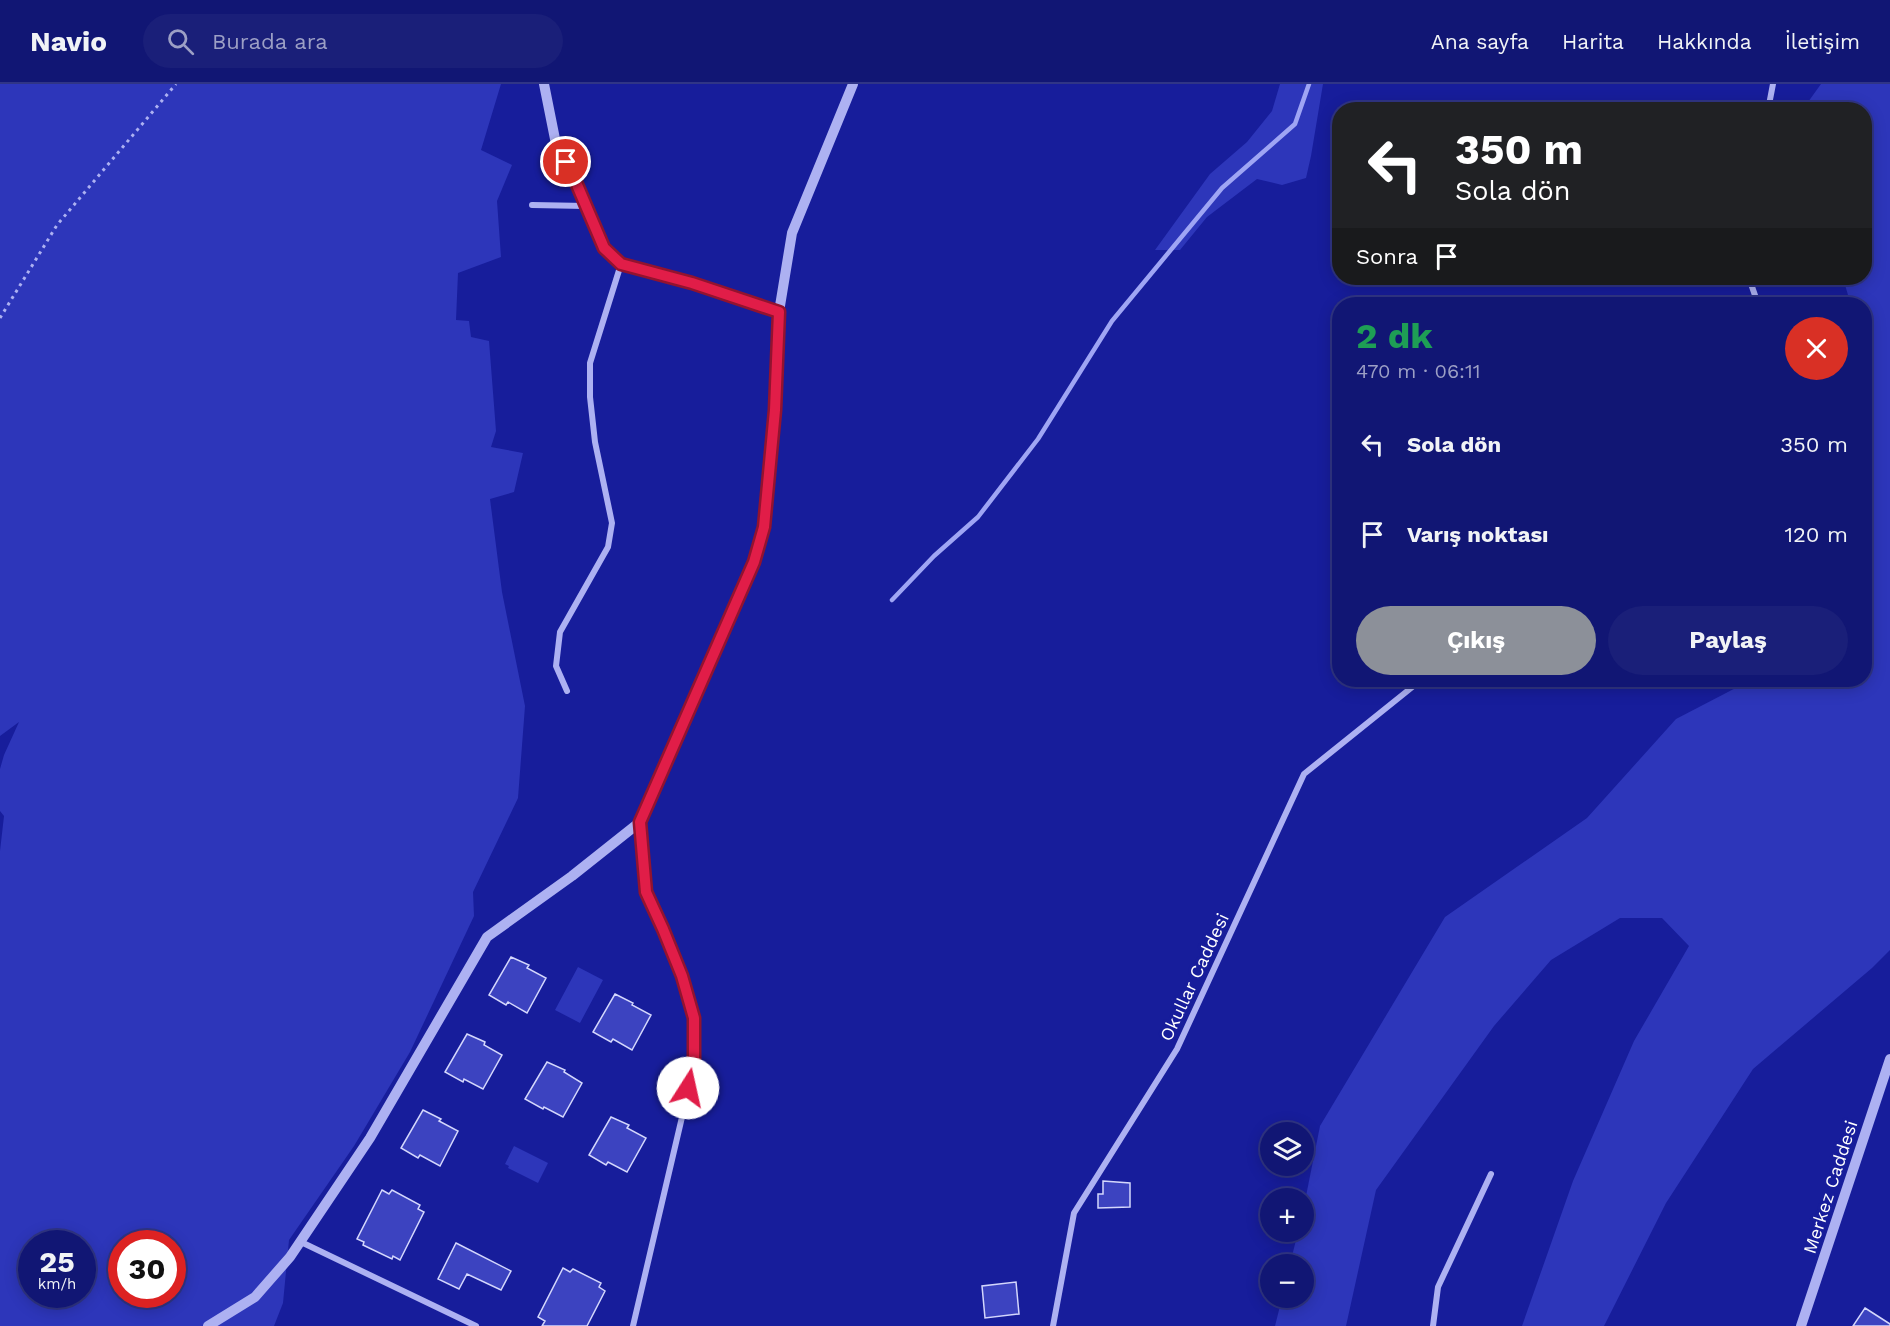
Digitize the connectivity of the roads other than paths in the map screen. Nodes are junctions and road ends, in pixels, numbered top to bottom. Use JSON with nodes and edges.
{"nodes":[{"id":1,"x":544,"y":84,"type":"edge"},
{"id":2,"x":853,"y":84,"type":"edge"},
{"id":3,"x":1773,"y":84,"type":"edge"},
{"id":4,"x":1770,"y":102,"type":"edge"},
{"id":5,"x":532,"y":205,"type":"dead end"},
{"id":6,"x":586,"y":206,"type":"junction"},
{"id":7,"x":621,"y":264,"type":"junction"},
{"id":8,"x":779,"y":312,"type":"junction"},
{"id":9,"x":1412,"y":687,"type":"edge"},
{"id":10,"x":567,"y":691,"type":"dead end"},
{"id":11,"x":640,"y":822,"type":"junction"},
{"id":12,"x":1890,"y":1059,"type":"edge"},
{"id":13,"x":1491,"y":1174,"type":"dead end"},
{"id":14,"x":301,"y":1242,"type":"junction"},
{"id":15,"x":208,"y":1326,"type":"edge"},
{"id":16,"x":476,"y":1326,"type":"edge"},
{"id":17,"x":633,"y":1326,"type":"edge"},
{"id":18,"x":1053,"y":1326,"type":"edge"},
{"id":19,"x":1433,"y":1326,"type":"edge"},
{"id":20,"x":1801,"y":1326,"type":"edge"}],
"edges":[{"from":1,"to":6,"type":"street"},
{"from":2,"to":8,"type":"street"},
{"from":3,"to":4,"type":"street"},
{"from":5,"to":6,"type":"street"},
{"from":6,"to":7,"type":"street"},
{"from":7,"to":8,"type":"street"},
{"from":7,"to":10,"type":"street"},
{"from":8,"to":11,"type":"street"},
{"from":9,"to":18,"type":"street","name":"Okullar Caddesi"},
{"from":11,"to":14,"type":"street"},
{"from":11,"to":17,"type":"street"},
{"from":12,"to":20,"type":"street","name":"Merkez Caddesi"},
{"from":13,"to":19,"type":"street"},
{"from":14,"to":15,"type":"street"},
{"from":14,"to":16,"type":"street"}]}
